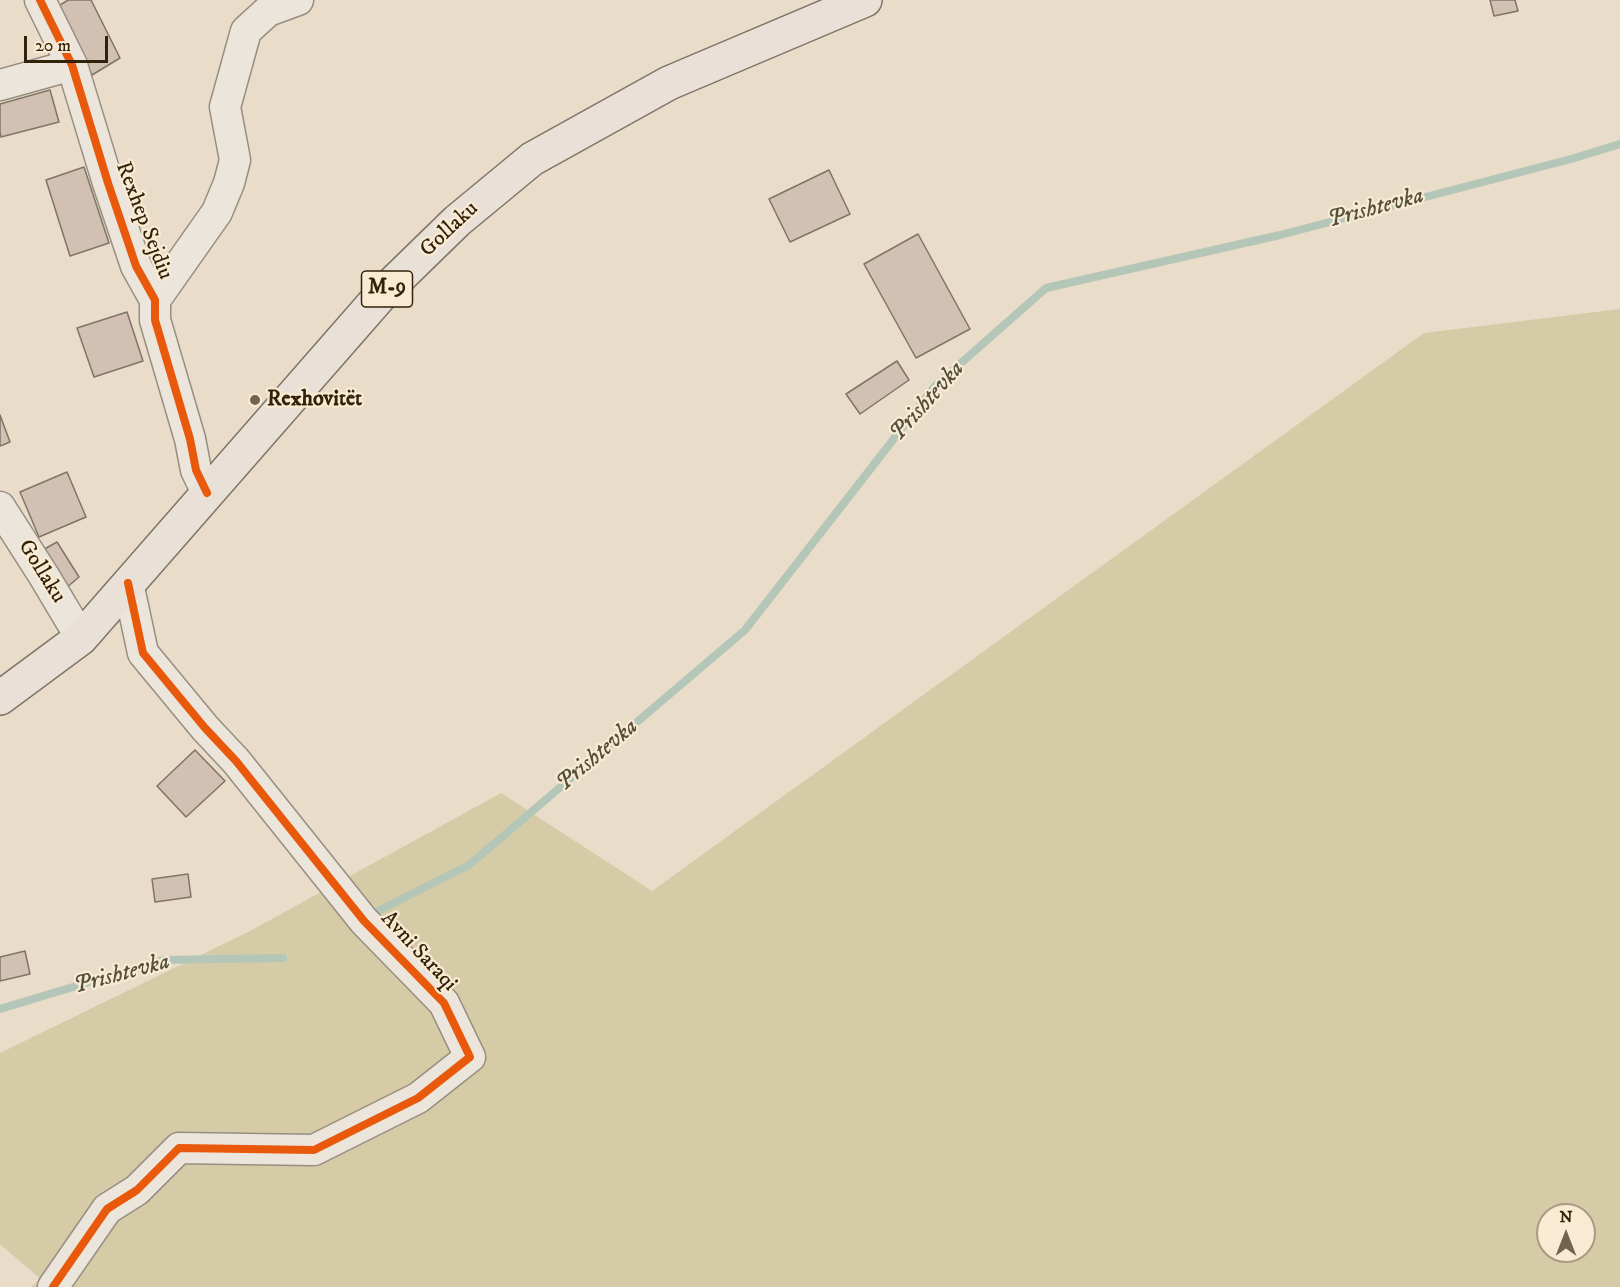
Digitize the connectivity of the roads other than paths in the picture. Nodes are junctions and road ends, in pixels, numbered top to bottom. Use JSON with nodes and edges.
{"nodes":[{"id":1,"x":40,"y":0,"type":"edge"},
{"id":2,"x":298,"y":0,"type":"edge"},
{"id":3,"x":865,"y":0,"type":"edge"},
{"id":4,"x":72,"y":65,"type":"junction"},
{"id":5,"x":0,"y":85,"type":"edge"},
{"id":6,"x":155,"y":300,"type":"junction"},
{"id":7,"x":207,"y":493,"type":"junction"},
{"id":8,"x":0,"y":507,"type":"edge"},
{"id":9,"x":128,"y":584,"type":"junction"},
{"id":10,"x":81,"y":638,"type":"junction"},
{"id":11,"x":0,"y":698,"type":"edge"},
{"id":12,"x":53,"y":1287,"type":"edge"}],
"edges":[{"from":1,"to":4,"type":"street","name":"Rexhep Sejdiu"},
{"from":2,"to":6,"type":"street","name":"Rexhep Sejdiu"},
{"from":3,"to":7,"type":"main road","name":"Gollaku","number":"M-9"},
{"from":4,"to":5,"type":"street"},
{"from":4,"to":6,"type":"street","name":"Rexhep Sejdiu"},
{"from":6,"to":7,"type":"street","name":"Rexhep Sejdiu"},
{"from":7,"to":9,"type":"main road","name":"Gollaku","number":"M-9"},
{"from":8,"to":10,"type":"street","name":"Gollaku"},
{"from":9,"to":10,"type":"main road","name":"Gollaku","number":"M-9"},
{"from":9,"to":12,"type":"street","name":"Avni Saraqi"},
{"from":10,"to":11,"type":"main road","name":"Gollaku","number":"M-9"}]}
